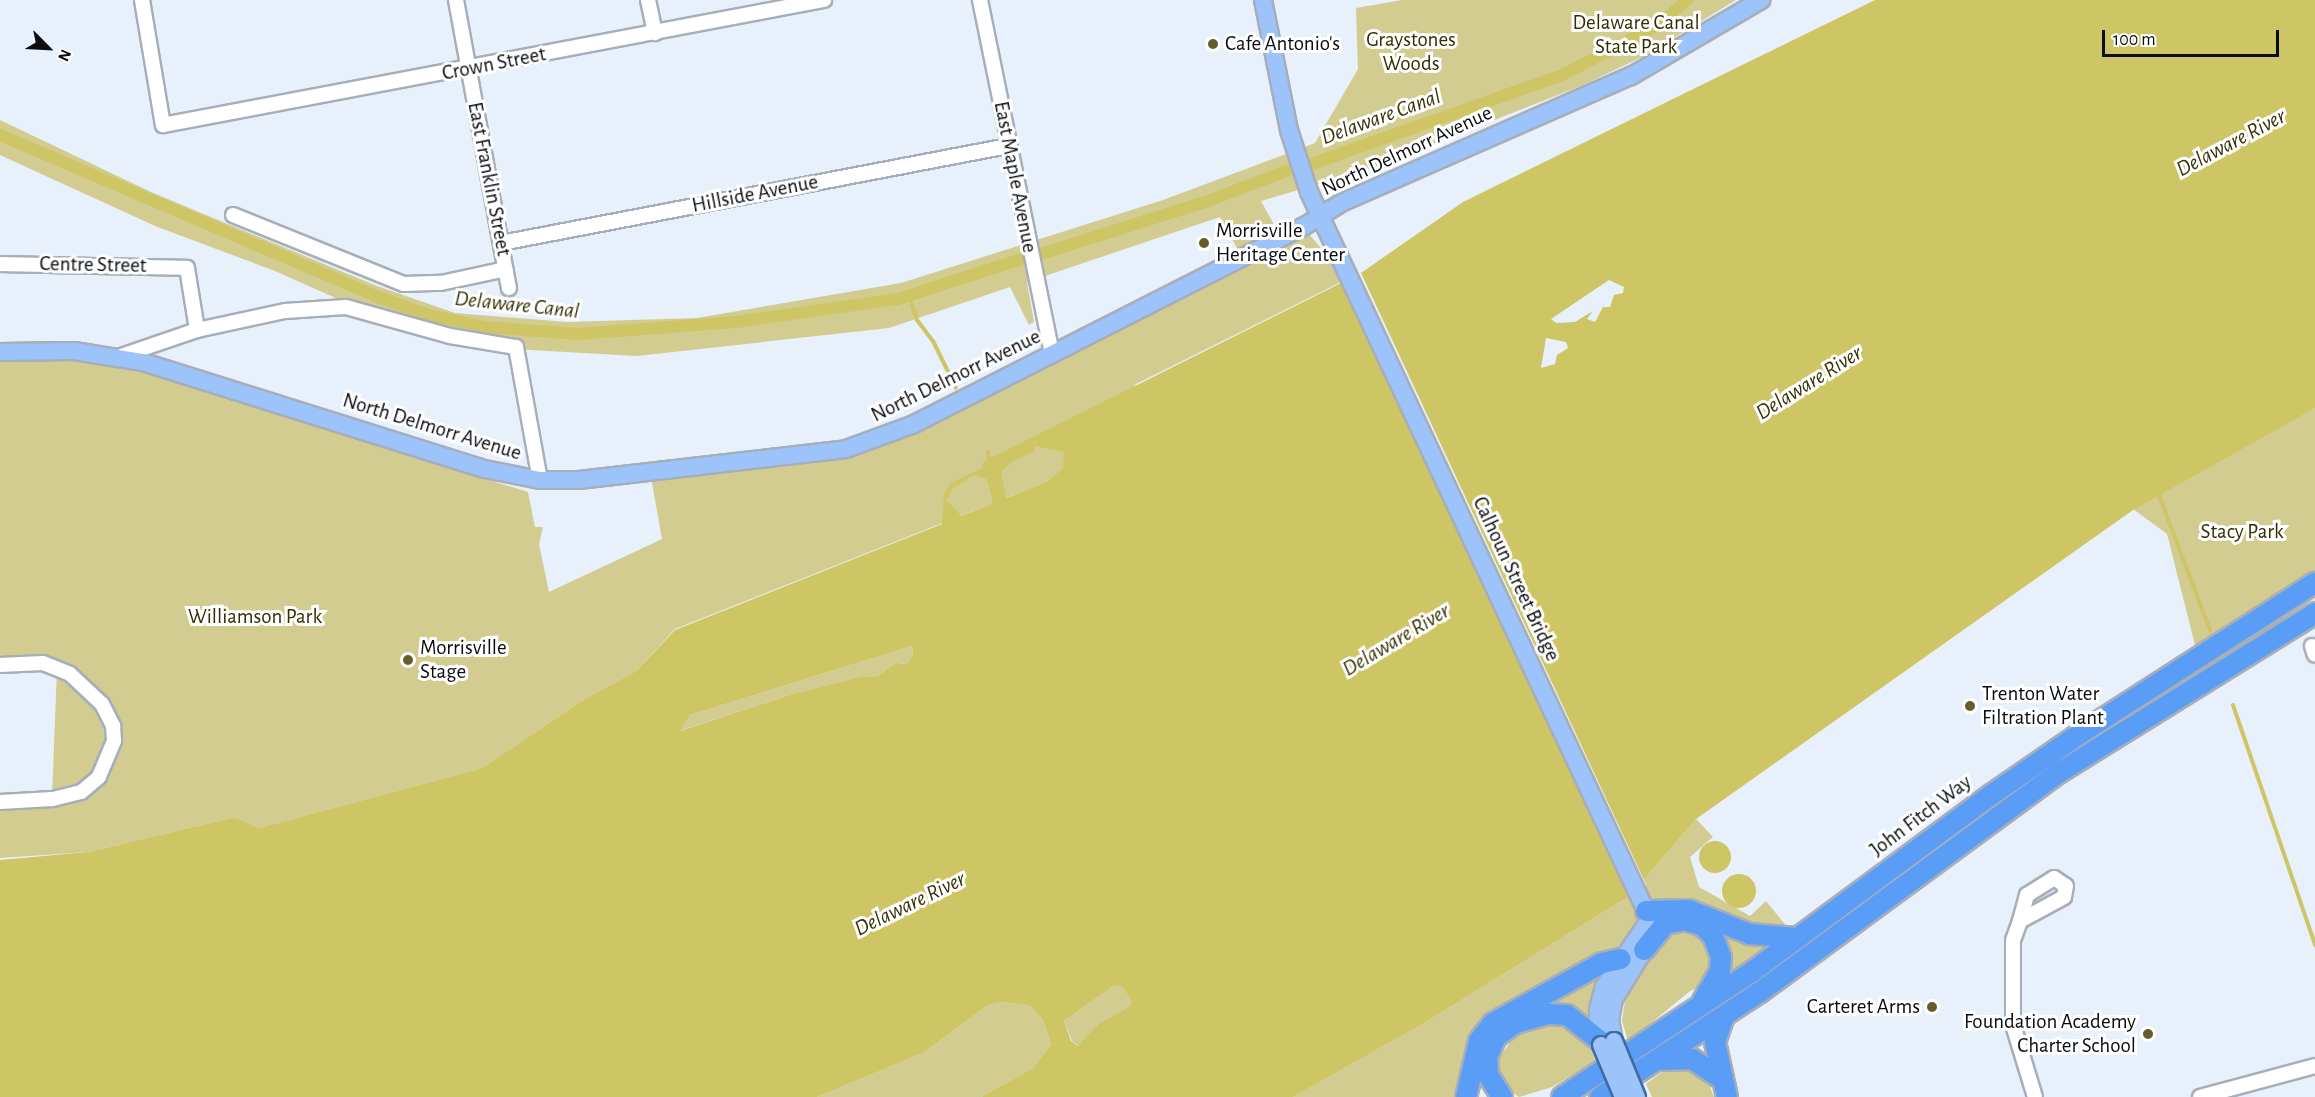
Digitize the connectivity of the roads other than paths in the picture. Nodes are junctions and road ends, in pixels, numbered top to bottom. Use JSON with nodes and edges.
{"nodes":[{"id":1,"x":142,"y":0,"type":"edge"},
{"id":2,"x":456,"y":0,"type":"edge"},
{"id":3,"x":648,"y":0,"type":"edge"},
{"id":4,"x":824,"y":0,"type":"edge"},
{"id":5,"x":980,"y":0,"type":"edge"},
{"id":6,"x":1263,"y":0,"type":"edge"},
{"id":7,"x":1761,"y":0,"type":"edge"},
{"id":8,"x":655,"y":33,"type":"junction"},
{"id":9,"x":469,"y":69,"type":"junction"},
{"id":10,"x":1008,"y":146,"type":"junction"},
{"id":11,"x":233,"y":215,"type":"dead end"},
{"id":12,"x":1322,"y":216,"type":"junction"},
{"id":13,"x":501,"y":243,"type":"junction"},
{"id":14,"x":0,"y":264,"type":"edge"},
{"id":15,"x":506,"y":269,"type":"junction"},
{"id":16,"x":509,"y":288,"type":"dead end"},
{"id":17,"x":197,"y":330,"type":"junction"},
{"id":18,"x":0,"y":352,"type":"edge"},
{"id":19,"x":1052,"y":354,"type":"junction"},
{"id":20,"x":118,"y":357,"type":"junction"},
{"id":21,"x":540,"y":480,"type":"junction"},
{"id":22,"x":2315,"y":583,"type":"edge"},
{"id":23,"x":2315,"y":613,"type":"edge"},
{"id":24,"x":0,"y":665,"type":"edge"},
{"id":25,"x":0,"y":802,"type":"edge"},
{"id":26,"x":1645,"y":911,"type":"junction"},
{"id":27,"x":2020,"y":921,"type":"dead end"},
{"id":28,"x":1798,"y":938,"type":"junction"},
{"id":29,"x":1644,"y":950,"type":"junction"},
{"id":30,"x":1621,"y":959,"type":"junction"},
{"id":31,"x":1700,"y":1006,"type":"junction"},
{"id":32,"x":1724,"y":1016,"type":"junction"},
{"id":33,"x":1605,"y":1042,"type":"junction"},
{"id":34,"x":1658,"y":1060,"type":"junction"},
{"id":35,"x":2315,"y":1066,"type":"edge"},
{"id":36,"x":1720,"y":1078,"type":"junction"},
{"id":37,"x":1466,"y":1097,"type":"edge"},
{"id":38,"x":1502,"y":1097,"type":"edge"},
{"id":39,"x":1562,"y":1097,"type":"edge"},
{"id":40,"x":1600,"y":1097,"type":"edge"},
{"id":41,"x":1623,"y":1097,"type":"edge"},
{"id":42,"x":1636,"y":1097,"type":"edge"},
{"id":43,"x":1726,"y":1097,"type":"edge"},
{"id":44,"x":2035,"y":1097,"type":"edge"},
{"id":45,"x":2200,"y":1097,"type":"edge"}],
"edges":[{"from":1,"to":9,"type":"street","name":"Crown Street"},
{"from":2,"to":9,"type":"street","name":"East Franklin Street"},
{"from":3,"to":8,"type":"street"},
{"from":4,"to":8,"type":"street","name":"Crown Street"},
{"from":5,"to":10,"type":"street","name":"East Maple Avenue"},
{"from":6,"to":12,"type":"main road","name":"Calhoun Street Bridge"},
{"from":7,"to":12,"type":"main road","name":"North Delmorr Avenue"},
{"from":8,"to":9,"type":"street","name":"Crown Street"},
{"from":9,"to":13,"type":"street","name":"East Franklin Street"},
{"from":10,"to":13,"type":"street","name":"Hillside Avenue"},
{"from":10,"to":19,"type":"street","name":"East Maple Avenue"},
{"from":11,"to":15,"type":"street"},
{"from":12,"to":19,"type":"main road","name":"North Delmorr Avenue"},
{"from":12,"to":26,"type":"main road","name":"Calhoun Street Bridge"},
{"from":13,"to":15,"type":"street","name":"East Franklin Street"},
{"from":14,"to":17,"type":"street","name":"Centre Street"},
{"from":15,"to":16,"type":"street","name":"East Franklin Street"},
{"from":17,"to":20,"type":"street"},
{"from":17,"to":21,"type":"street"},
{"from":18,"to":20,"type":"main road","name":"North Delmorr Avenue"},
{"from":19,"to":21,"type":"main road","name":"North Delmorr Avenue"},
{"from":20,"to":21,"type":"main road","name":"North Delmorr Avenue"},
{"from":22,"to":28,"type":"highway","name":"John Fitch Way"},
{"from":23,"to":32,"type":"highway"},
{"from":24,"to":25,"type":"street"},
{"from":26,"to":28,"type":"highway"},
{"from":26,"to":29,"type":"main road"},
{"from":26,"to":30,"type":"main road"},
{"from":27,"to":44,"type":"street"},
{"from":28,"to":31,"type":"highway","name":"John Fitch Way"},
{"from":29,"to":31,"type":"highway"},
{"from":29,"to":33,"type":"main road"},
{"from":30,"to":33,"type":"main road"},
{"from":30,"to":37,"type":"highway"},
{"from":31,"to":39,"type":"highway","name":"John Fitch Way"},
{"from":32,"to":34,"type":"highway"},
{"from":32,"to":36,"type":"highway"},
{"from":33,"to":38,"type":"highway"},
{"from":33,"to":41,"type":"main road","bridge":true},
{"from":33,"to":42,"type":"main road","bridge":true},
{"from":34,"to":36,"type":"highway"},
{"from":34,"to":40,"type":"highway"},
{"from":35,"to":45,"type":"street"},
{"from":36,"to":43,"type":"highway"}]}
